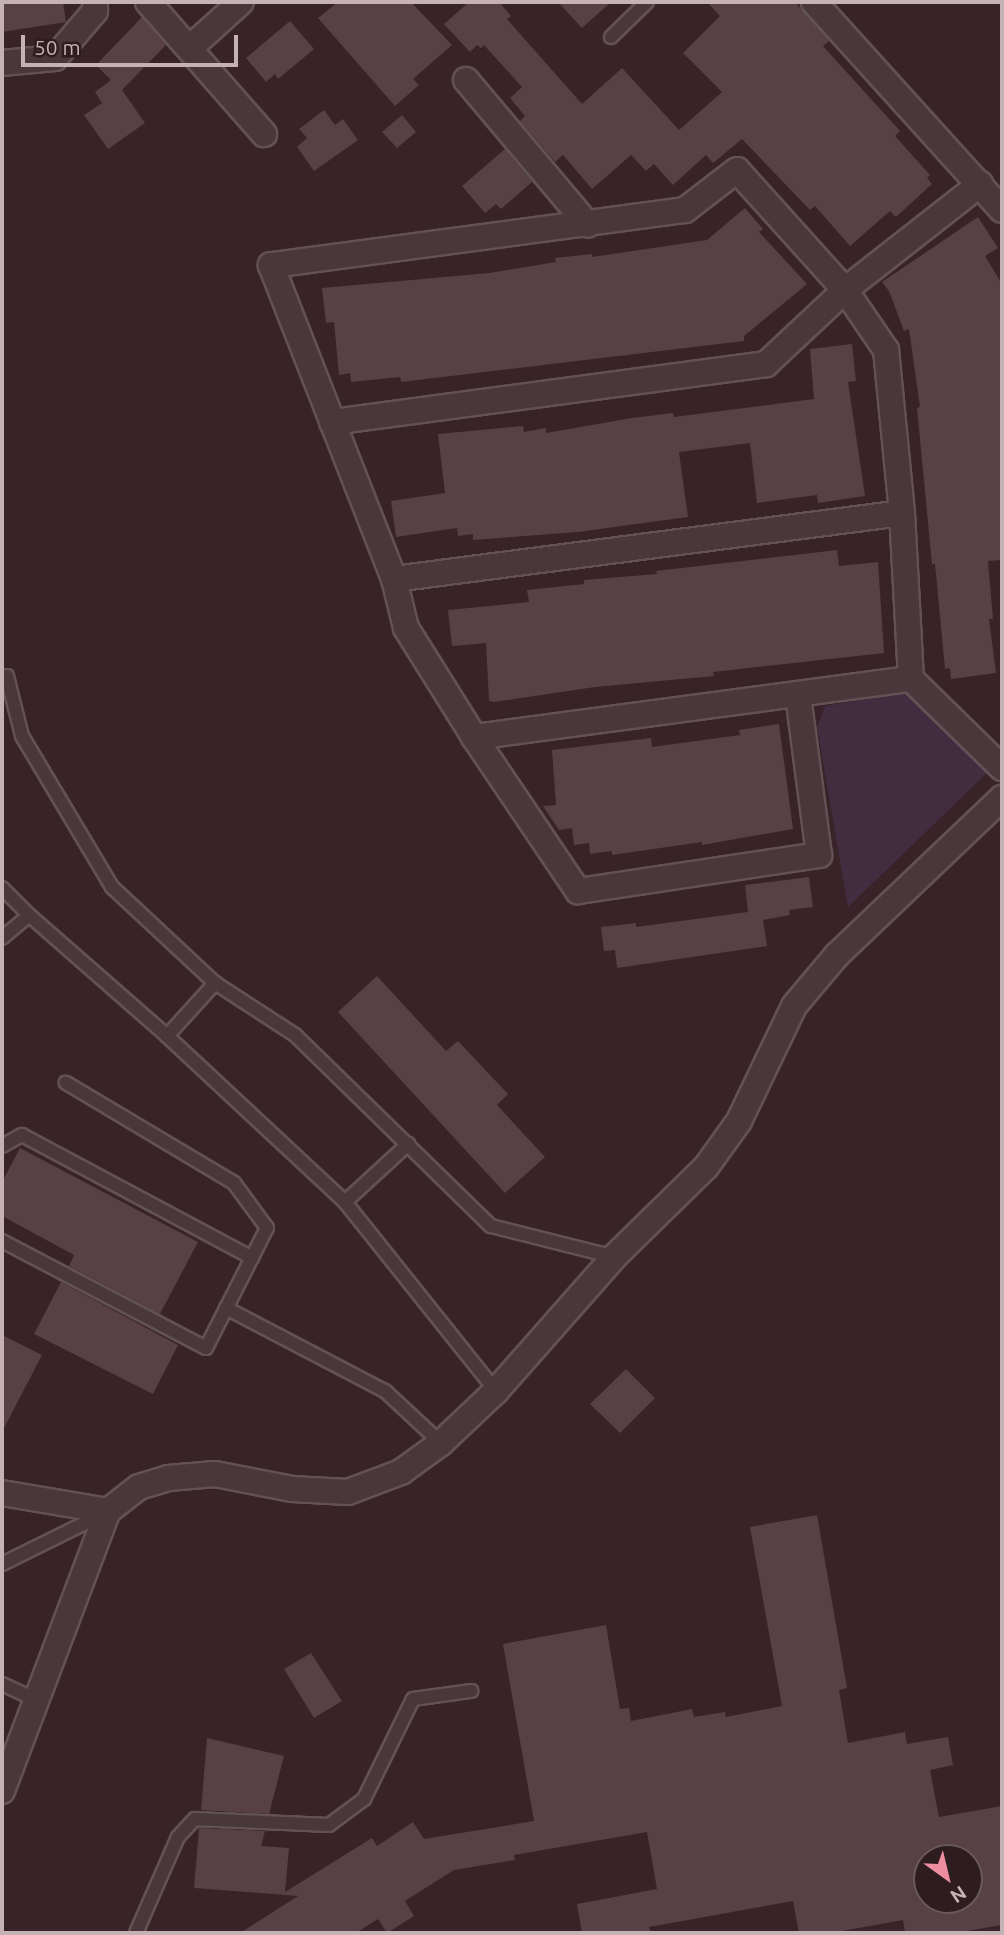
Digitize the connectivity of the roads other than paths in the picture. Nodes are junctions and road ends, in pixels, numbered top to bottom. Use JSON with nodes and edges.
{"nodes":[{"id":1,"x":95,"y":2,"type":"edge"},
{"id":2,"x":148,"y":2,"type":"edge"},
{"id":3,"x":241,"y":2,"type":"edge"},
{"id":4,"x":648,"y":2,"type":"edge"},
{"id":5,"x":814,"y":2,"type":"edge"},
{"id":6,"x":611,"y":37,"type":"dead end"},
{"id":7,"x":191,"y":47,"type":"junction"},
{"id":8,"x":2,"y":63,"type":"edge"},
{"id":9,"x":466,"y":80,"type":"dead end"},
{"id":10,"x":264,"y":134,"type":"dead end"},
{"id":11,"x":980,"y":184,"type":"junction"},
{"id":12,"x":1002,"y":210,"type":"edge"},
{"id":13,"x":588,"y":225,"type":"junction"},
{"id":14,"x":845,"y":290,"type":"junction"},
{"id":15,"x":332,"y":422,"type":"junction"},
{"id":16,"x":902,"y":513,"type":"junction"},
{"id":17,"x":394,"y":579,"type":"junction"},
{"id":18,"x":6,"y":677,"type":"dead end"},
{"id":19,"x":911,"y":680,"type":"junction"},
{"id":20,"x":798,"y":696,"type":"junction"},
{"id":21,"x":474,"y":737,"type":"junction"},
{"id":22,"x":1002,"y":768,"type":"edge"},
{"id":23,"x":1002,"y":798,"type":"edge"},
{"id":24,"x":2,"y":888,"type":"edge"},
{"id":25,"x":29,"y":915,"type":"junction"},
{"id":26,"x":2,"y":938,"type":"edge"},
{"id":27,"x":215,"y":983,"type":"junction"},
{"id":28,"x":167,"y":1036,"type":"junction"},
{"id":29,"x":66,"y":1083,"type":"dead end"},
{"id":30,"x":408,"y":1144,"type":"junction"},
{"id":31,"x":2,"y":1146,"type":"edge"},
{"id":32,"x":345,"y":1202,"type":"junction"},
{"id":33,"x":2,"y":1241,"type":"edge"},
{"id":34,"x":614,"y":1257,"type":"junction"},
{"id":35,"x":252,"y":1258,"type":"junction"},
{"id":36,"x":226,"y":1308,"type":"junction"},
{"id":37,"x":496,"y":1391,"type":"junction"},
{"id":38,"x":440,"y":1443,"type":"junction"},
{"id":39,"x":2,"y":1493,"type":"edge"},
{"id":40,"x":108,"y":1511,"type":"junction"},
{"id":41,"x":2,"y":1564,"type":"edge"},
{"id":42,"x":2,"y":1684,"type":"edge"},
{"id":43,"x":471,"y":1691,"type":"dead end"},
{"id":44,"x":37,"y":1700,"type":"junction"},
{"id":45,"x":2,"y":1791,"type":"edge"},
{"id":46,"x":136,"y":1933,"type":"edge"}],
"edges":[{"from":1,"to":8,"type":"street"},
{"from":2,"to":7,"type":"street"},
{"from":3,"to":7,"type":"street"},
{"from":4,"to":6,"type":"lane"},
{"from":5,"to":11,"type":"street"},
{"from":7,"to":10,"type":"street"},
{"from":9,"to":13,"type":"street"},
{"from":11,"to":12,"type":"street"},
{"from":11,"to":14,"type":"street"},
{"from":13,"to":14,"type":"street"},
{"from":13,"to":15,"type":"street"},
{"from":14,"to":15,"type":"street"},
{"from":14,"to":16,"type":"street"},
{"from":15,"to":17,"type":"street"},
{"from":16,"to":17,"type":"street"},
{"from":16,"to":19,"type":"street"},
{"from":17,"to":21,"type":"street"},
{"from":18,"to":27,"type":"lane"},
{"from":19,"to":20,"type":"street"},
{"from":19,"to":22,"type":"street"},
{"from":20,"to":21,"type":"street"},
{"from":20,"to":21,"type":"street"},
{"from":23,"to":34,"type":"street"},
{"from":24,"to":25,"type":"lane"},
{"from":25,"to":26,"type":"lane"},
{"from":25,"to":28,"type":"lane"},
{"from":27,"to":28,"type":"lane"},
{"from":27,"to":30,"type":"lane"},
{"from":28,"to":32,"type":"lane"},
{"from":29,"to":35,"type":"lane"},
{"from":30,"to":32,"type":"lane"},
{"from":30,"to":34,"type":"lane"},
{"from":31,"to":35,"type":"lane"},
{"from":32,"to":37,"type":"lane"},
{"from":33,"to":36,"type":"lane"},
{"from":34,"to":37,"type":"street"},
{"from":35,"to":36,"type":"lane"},
{"from":36,"to":38,"type":"lane"},
{"from":37,"to":38,"type":"street"},
{"from":38,"to":40,"type":"street"},
{"from":39,"to":40,"type":"street"},
{"from":40,"to":41,"type":"lane"},
{"from":40,"to":44,"type":"street"},
{"from":42,"to":44,"type":"lane"},
{"from":43,"to":46,"type":"lane"},
{"from":44,"to":45,"type":"street"}]}
